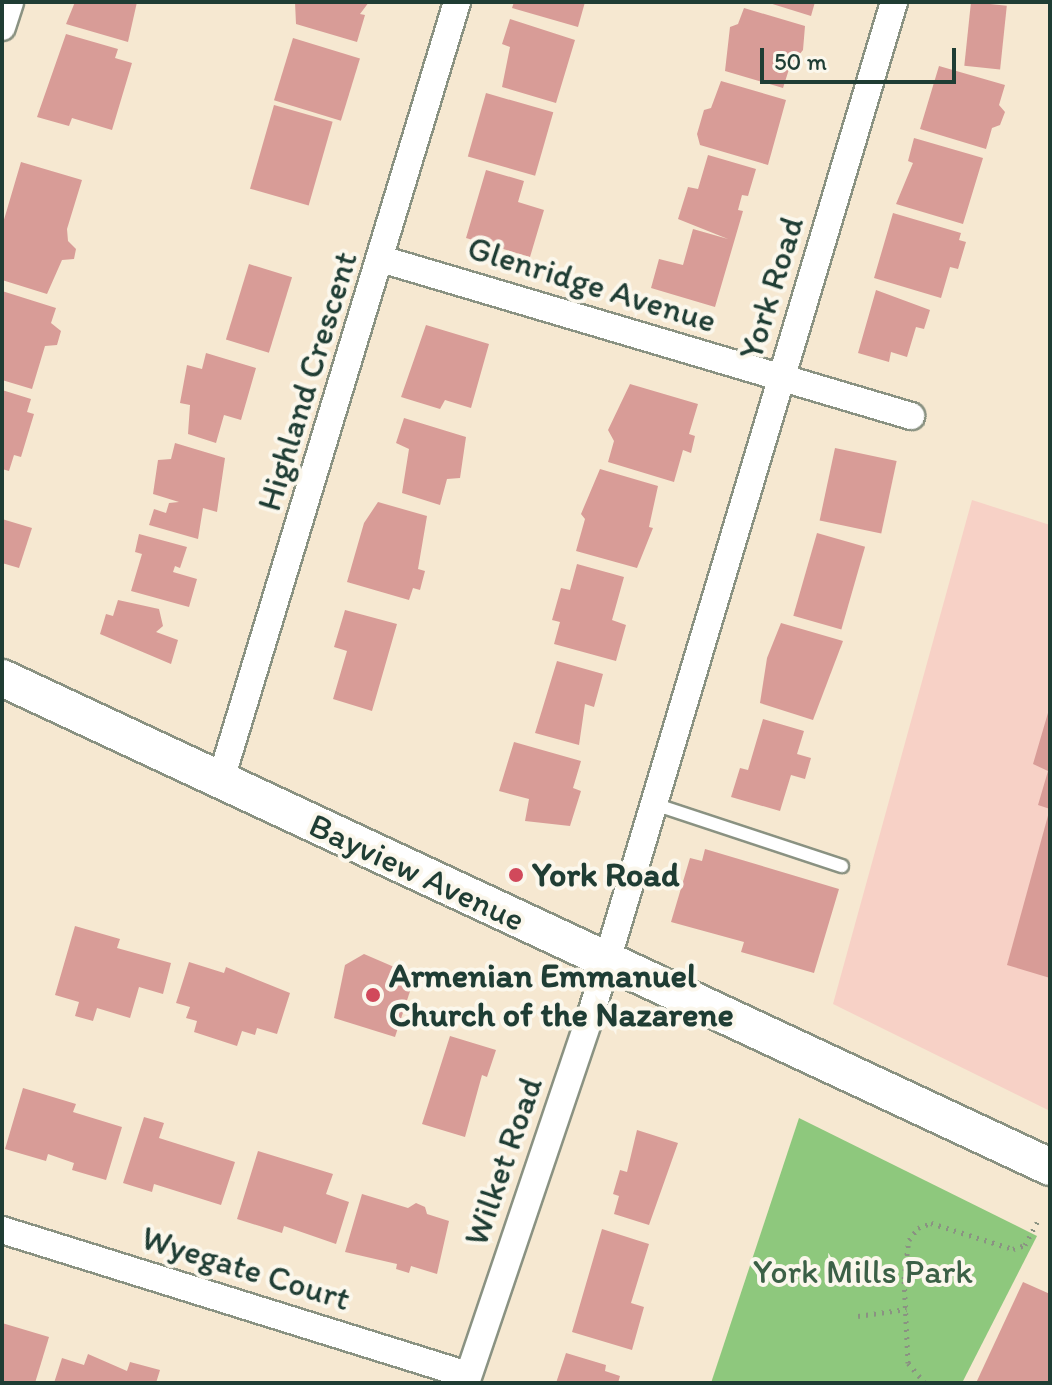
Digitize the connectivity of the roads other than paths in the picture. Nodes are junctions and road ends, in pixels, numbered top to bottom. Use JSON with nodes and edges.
{"nodes":[{"id":1,"x":10,"y":2,"type":"edge"},
{"id":2,"x":457,"y":2,"type":"edge"},
{"id":3,"x":894,"y":2,"type":"edge"},
{"id":4,"x":2,"y":27,"type":"edge"},
{"id":5,"x":381,"y":259,"type":"junction"},
{"id":6,"x":782,"y":379,"type":"junction"},
{"id":7,"x":911,"y":416,"type":"dead end"},
{"id":8,"x":2,"y":678,"type":"edge"},
{"id":9,"x":221,"y":779,"type":"junction"},
{"id":10,"x":654,"y":804,"type":"junction"},
{"id":11,"x":842,"y":866,"type":"dead end"},
{"id":12,"x":606,"y":962,"type":"junction"},
{"id":13,"x":1050,"y":1167,"type":"edge"},
{"id":14,"x":2,"y":1230,"type":"edge"},
{"id":15,"x":467,"y":1379,"type":"edge"}],
"edges":[{"from":1,"to":4,"type":"street"},
{"from":2,"to":5,"type":"street","name":"Highland Crescent"},
{"from":3,"to":6,"type":"street","name":"York Road"},
{"from":5,"to":6,"type":"street","name":"Glenridge Avenue"},
{"from":5,"to":9,"type":"street","name":"Highland Crescent"},
{"from":6,"to":7,"type":"street","name":"Glenridge Avenue"},
{"from":6,"to":10,"type":"street","name":"York Road"},
{"from":8,"to":9,"type":"main road","name":"Bayview Avenue"},
{"from":9,"to":12,"type":"main road","name":"Bayview Avenue"},
{"from":10,"to":11,"type":"lane"},
{"from":10,"to":12,"type":"street","name":"York Road"},
{"from":12,"to":13,"type":"main road","name":"Bayview Avenue"},
{"from":12,"to":15,"type":"street","name":"Wilket Road"},
{"from":14,"to":15,"type":"street","name":"Wyegate Court"}]}
